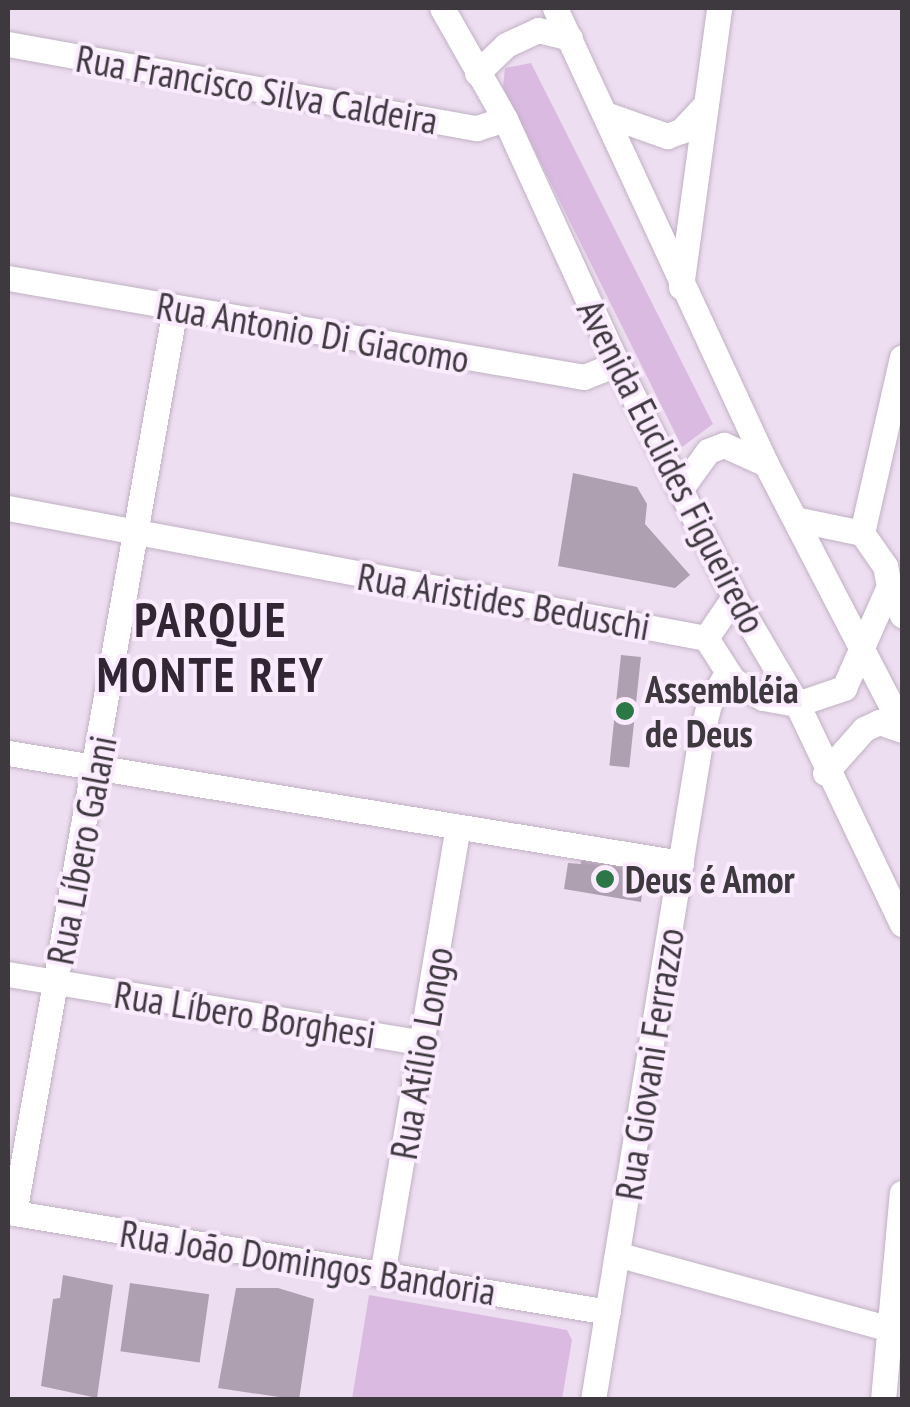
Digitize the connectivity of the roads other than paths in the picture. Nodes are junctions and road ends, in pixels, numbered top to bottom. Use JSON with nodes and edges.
{"nodes":[{"id":1,"x":442,"y":8,"type":"edge"},
{"id":2,"x":554,"y":8,"type":"edge"},
{"id":3,"x":719,"y":8,"type":"edge"},
{"id":4,"x":570,"y":38,"type":"junction"},
{"id":5,"x":8,"y":44,"type":"edge"},
{"id":6,"x":477,"y":73,"type":"junction"},
{"id":7,"x":703,"y":107,"type":"junction"},
{"id":8,"x":608,"y":115,"type":"junction"},
{"id":9,"x":506,"y":120,"type":"junction"},
{"id":10,"x":8,"y":278,"type":"edge"},
{"id":11,"x":681,"y":287,"type":"junction"},
{"id":12,"x":175,"y":308,"type":"junction"},
{"id":13,"x":902,"y":357,"type":"edge"},
{"id":14,"x":617,"y":364,"type":"junction"},
{"id":15,"x":766,"y":464,"type":"junction"},
{"id":16,"x":682,"y":486,"type":"junction"},
{"id":17,"x":8,"y":508,"type":"edge"},
{"id":18,"x":799,"y":520,"type":"junction"},
{"id":19,"x":136,"y":533,"type":"junction"},
{"id":20,"x":862,"y":534,"type":"junction"},
{"id":21,"x":892,"y":570,"type":"edge"},
{"id":22,"x":734,"y":597,"type":"junction"},
{"id":23,"x":902,"y":614,"type":"edge"},
{"id":24,"x":706,"y":638,"type":"junction"},
{"id":25,"x":862,"y":644,"type":"junction"},
{"id":26,"x":726,"y":674,"type":"junction"},
{"id":27,"x":797,"y":704,"type":"junction"},
{"id":28,"x":902,"y":728,"type":"edge"},
{"id":29,"x":8,"y":753,"type":"edge"},
{"id":30,"x":98,"y":769,"type":"junction"},
{"id":31,"x":826,"y":773,"type":"junction"},
{"id":32,"x":457,"y":831,"type":"junction"},
{"id":33,"x":681,"y":863,"type":"junction"},
{"id":34,"x":902,"y":924,"type":"edge"},
{"id":35,"x":8,"y":974,"type":"edge"},
{"id":36,"x":56,"y":982,"type":"junction"},
{"id":37,"x":424,"y":1043,"type":"junction"},
{"id":38,"x":902,"y":1193,"type":"edge"},
{"id":39,"x":11,"y":1213,"type":"edge"},
{"id":40,"x":620,"y":1255,"type":"junction"},
{"id":41,"x":382,"y":1274,"type":"junction"},
{"id":42,"x":608,"y":1312,"type":"junction"},
{"id":43,"x":886,"y":1328,"type":"junction"},
{"id":44,"x":885,"y":1396,"type":"edge"},
{"id":45,"x":593,"y":1400,"type":"edge"}],
"edges":[{"from":1,"to":6,"type":"street","name":"Avenida Euclides Figueiredo"},
{"from":2,"to":4,"type":"street"},
{"from":3,"to":7,"type":"street"},
{"from":4,"to":6,"type":"street"},
{"from":4,"to":8,"type":"street"},
{"from":5,"to":9,"type":"street","name":"Rua Francisco Silva Caldeira"},
{"from":6,"to":9,"type":"street","name":"Avenida Euclides Figueiredo"},
{"from":7,"to":8,"type":"street"},
{"from":7,"to":11,"type":"street"},
{"from":8,"to":11,"type":"street"},
{"from":9,"to":14,"type":"street","name":"Avenida Euclides Figueiredo"},
{"from":10,"to":12,"type":"street","name":"Rua Antonio Di Giacomo"},
{"from":11,"to":15,"type":"street"},
{"from":12,"to":14,"type":"street","name":"Rua Antonio Di Giacomo"},
{"from":12,"to":19,"type":"street","name":"Rua Líbero Galani"},
{"from":13,"to":20,"type":"street"},
{"from":14,"to":16,"type":"street","name":"Avenida Euclides Figueiredo"},
{"from":15,"to":16,"type":"street"},
{"from":15,"to":18,"type":"street"},
{"from":16,"to":22,"type":"street","name":"Avenida Euclides Figueiredo"},
{"from":17,"to":19,"type":"street","name":"Rua Aristides Beduschi"},
{"from":18,"to":20,"type":"street"},
{"from":18,"to":25,"type":"street"},
{"from":19,"to":24,"type":"street","name":"Rua Aristides Beduschi"},
{"from":19,"to":30,"type":"street","name":"Rua Líbero Galani"},
{"from":20,"to":21,"type":"street"},
{"from":21,"to":23,"type":"street"},
{"from":21,"to":25,"type":"street"},
{"from":22,"to":24,"type":"street"},
{"from":22,"to":27,"type":"street","name":"Avenida Euclides Figueiredo"},
{"from":24,"to":26,"type":"street"},
{"from":25,"to":27,"type":"street"},
{"from":25,"to":28,"type":"street"},
{"from":26,"to":27,"type":"street"},
{"from":26,"to":33,"type":"street","name":"Rua Giovani Ferrazzo"},
{"from":27,"to":31,"type":"street","name":"Avenida Euclides Figueiredo"},
{"from":28,"to":31,"type":"street"},
{"from":29,"to":30,"type":"street"},
{"from":30,"to":32,"type":"street"},
{"from":30,"to":36,"type":"street","name":"Rua Líbero Galani"},
{"from":31,"to":34,"type":"street","name":"Avenida Euclides Figueiredo"},
{"from":32,"to":33,"type":"street"},
{"from":32,"to":37,"type":"street","name":"Rua Atílio Longo"},
{"from":33,"to":40,"type":"street","name":"Rua Giovani Ferrazzo"},
{"from":35,"to":36,"type":"street","name":"Rua Líbero Borghesi"},
{"from":36,"to":37,"type":"street","name":"Rua Líbero Borghesi"},
{"from":36,"to":39,"type":"street","name":"Rua Líbero Galani"},
{"from":37,"to":41,"type":"street","name":"Rua Atílio Longo"},
{"from":38,"to":43,"type":"street"},
{"from":39,"to":41,"type":"street","name":"Rua João Domingos Bandoria"},
{"from":40,"to":42,"type":"street","name":"Rua Giovani Ferrazzo"},
{"from":40,"to":43,"type":"street"},
{"from":41,"to":42,"type":"street","name":"Rua João Domingos Bandoria"},
{"from":42,"to":45,"type":"street","name":"Rua Giovani Ferrazzo"},
{"from":43,"to":44,"type":"street"}]}
